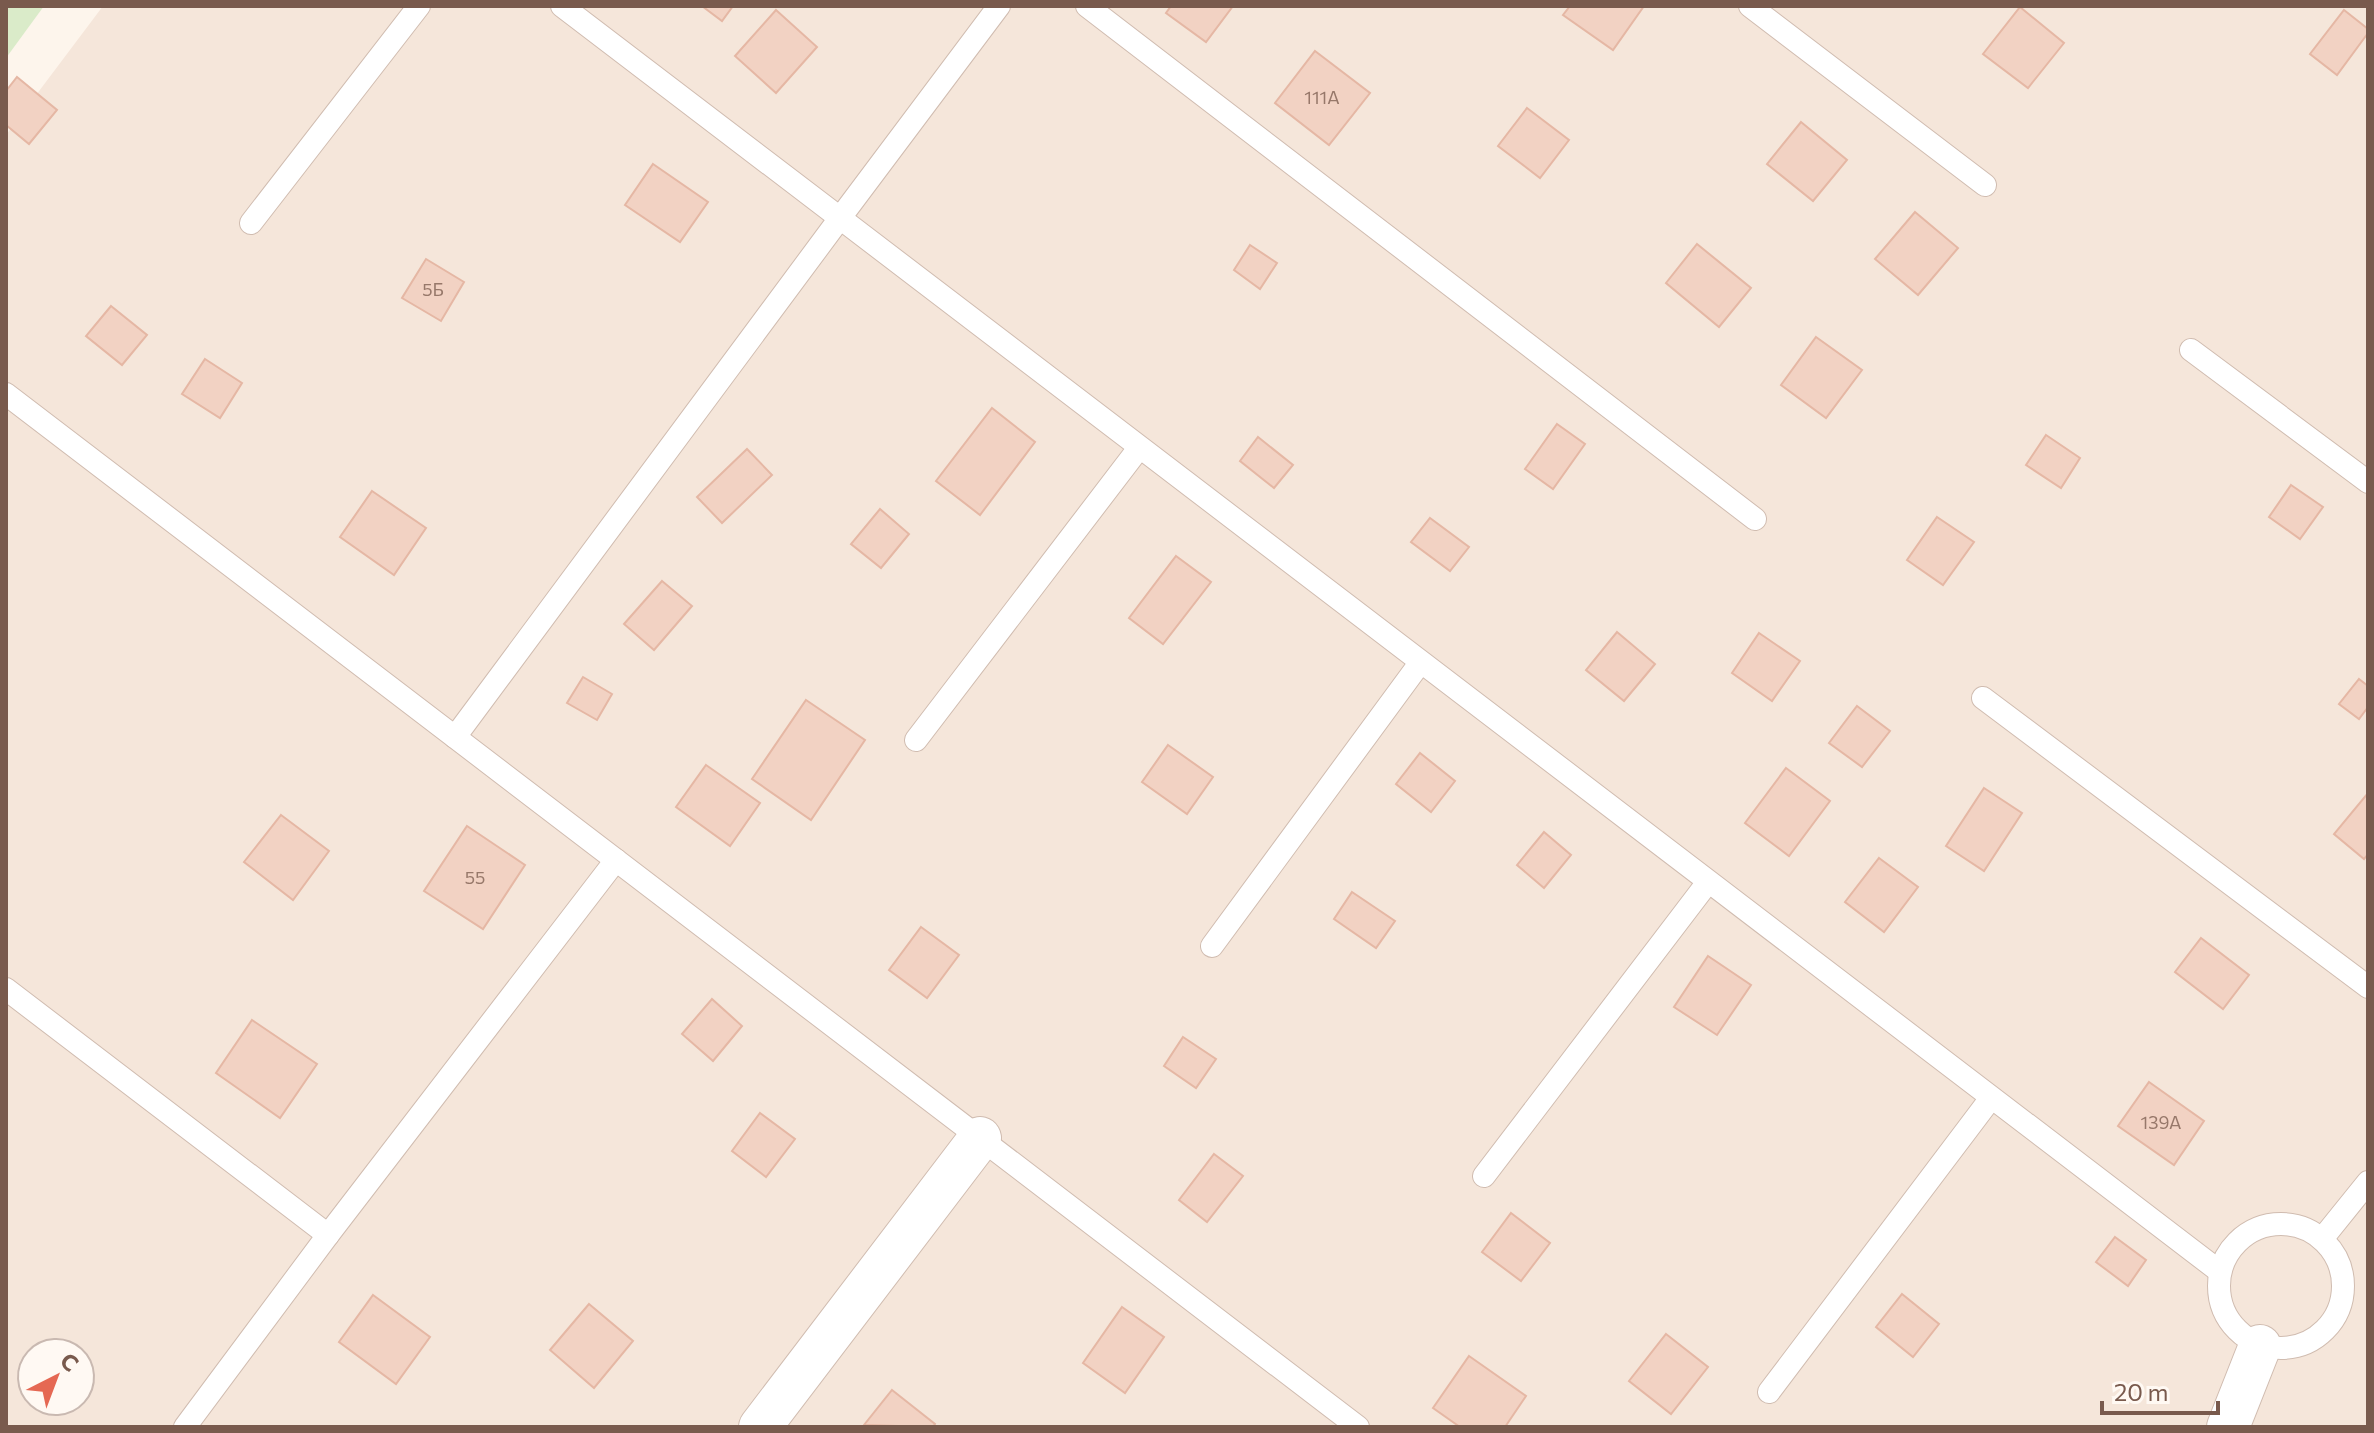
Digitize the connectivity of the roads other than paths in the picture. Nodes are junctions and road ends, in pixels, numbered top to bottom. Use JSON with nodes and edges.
{"nodes":[{"id":1,"x":419,"y":6,"type":"edge"},
{"id":2,"x":562,"y":6,"type":"edge"},
{"id":3,"x":999,"y":6,"type":"edge"},
{"id":4,"x":1087,"y":6,"type":"edge"},
{"id":5,"x":1750,"y":6,"type":"edge"},
{"id":6,"x":1985,"y":185,"type":"dead end"},
{"id":7,"x":840,"y":218,"type":"junction"},
{"id":8,"x":251,"y":223,"type":"dead end"},
{"id":9,"x":2191,"y":350,"type":"dead end"},
{"id":10,"x":6,"y":394,"type":"edge"},
{"id":11,"x":1139,"y":448,"type":"junction"},
{"id":12,"x":2368,"y":482,"type":"edge"},
{"id":13,"x":1755,"y":519,"type":"dead end"},
{"id":14,"x":1420,"y":663,"type":"junction"},
{"id":15,"x":1983,"y":698,"type":"dead end"},
{"id":16,"x":455,"y":737,"type":"junction"},
{"id":17,"x":916,"y":740,"type":"dead end"},
{"id":18,"x":616,"y":860,"type":"junction"},
{"id":19,"x":1708,"y":882,"type":"junction"},
{"id":20,"x":1212,"y":946,"type":"dead end"},
{"id":21,"x":2368,"y":987,"type":"edge"},
{"id":22,"x":6,"y":989,"type":"edge"},
{"id":23,"x":1991,"y":1098,"type":"junction"},
{"id":24,"x":980,"y":1138,"type":"junction"},
{"id":25,"x":1484,"y":1176,"type":"dead end"},
{"id":26,"x":2368,"y":1182,"type":"edge"},
{"id":27,"x":328,"y":1235,"type":"junction"},
{"id":28,"x":2322,"y":1239,"type":"junction"},
{"id":29,"x":2219,"y":1271,"type":"junction"},
{"id":30,"x":2260,"y":1346,"type":"junction"},
{"id":31,"x":1769,"y":1392,"type":"dead end"},
{"id":32,"x":185,"y":1427,"type":"edge"},
{"id":33,"x":760,"y":1427,"type":"edge"},
{"id":34,"x":1358,"y":1427,"type":"edge"},
{"id":35,"x":2228,"y":1427,"type":"edge"}],
"edges":[{"from":1,"to":8,"type":"lane"},
{"from":2,"to":7,"type":"lane"},
{"from":3,"to":7,"type":"lane"},
{"from":4,"to":13,"type":"lane"},
{"from":5,"to":6,"type":"lane"},
{"from":7,"to":11,"type":"lane"},
{"from":7,"to":16,"type":"lane"},
{"from":9,"to":12,"type":"lane"},
{"from":10,"to":16,"type":"lane"},
{"from":11,"to":14,"type":"lane"},
{"from":11,"to":17,"type":"lane"},
{"from":14,"to":19,"type":"lane"},
{"from":14,"to":20,"type":"lane"},
{"from":15,"to":21,"type":"lane"},
{"from":16,"to":18,"type":"lane"},
{"from":18,"to":24,"type":"lane"},
{"from":18,"to":27,"type":"lane"},
{"from":19,"to":23,"type":"lane"},
{"from":19,"to":25,"type":"lane"},
{"from":22,"to":27,"type":"lane"},
{"from":23,"to":29,"type":"lane"},
{"from":23,"to":31,"type":"lane"},
{"from":24,"to":33,"type":"street"},
{"from":24,"to":34,"type":"lane"},
{"from":26,"to":28,"type":"lane"},
{"from":27,"to":32,"type":"lane"},
{"from":28,"to":29,"type":"lane"},
{"from":28,"to":30,"type":"lane"},
{"from":29,"to":30,"type":"lane"},
{"from":30,"to":35,"type":"street"}]}
